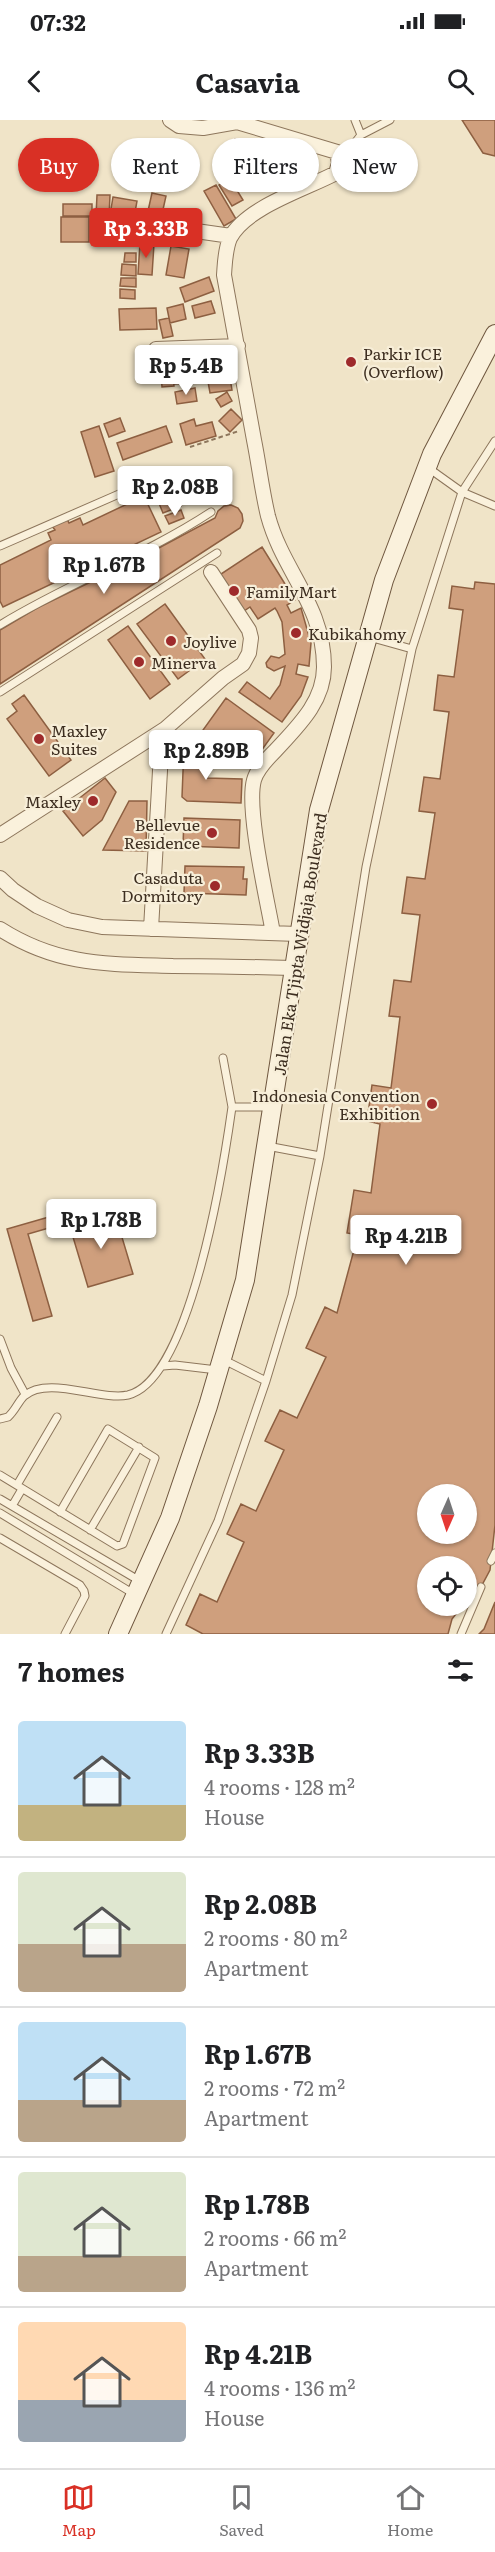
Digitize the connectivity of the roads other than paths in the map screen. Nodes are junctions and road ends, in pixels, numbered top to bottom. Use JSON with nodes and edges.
{"nodes":[{"id":1,"x":170,"y":120,"type":"edge"},
{"id":2,"x":355,"y":120,"type":"edge"},
{"id":3,"x":390,"y":120,"type":"edge"},
{"id":4,"x":361,"y":135,"type":"junction"},
{"id":5,"x":359,"y":138,"type":"edge"},
{"id":6,"x":331,"y":150,"type":"edge"},
{"id":7,"x":331,"y":175,"type":"edge"},
{"id":8,"x":102,"y":228,"type":"dead end"},
{"id":9,"x":231,"y":236,"type":"junction"},
{"id":10,"x":495,"y":334,"type":"edge"},
{"id":11,"x":238,"y":346,"type":"junction"},
{"id":12,"x":156,"y":350,"type":"dead end"},
{"id":13,"x":495,"y":441,"type":"edge"},
{"id":14,"x":427,"y":467,"type":"junction"},
{"id":15,"x":135,"y":487,"type":"dead end"},
{"id":16,"x":462,"y":492,"type":"junction"},
{"id":17,"x":495,"y":506,"type":"edge"},
{"id":18,"x":211,"y":512,"type":"dead end"},
{"id":19,"x":0,"y":546,"type":"edge"},
{"id":20,"x":217,"y":553,"type":"dead end"},
{"id":21,"x":211,"y":572,"type":"dead end"},
{"id":22,"x":0,"y":625,"type":"edge"},
{"id":23,"x":368,"y":637,"type":"junction"},
{"id":24,"x":412,"y":650,"type":"junction"},
{"id":25,"x":0,"y":692,"type":"edge"},
{"id":26,"x":165,"y":729,"type":"junction"},
{"id":27,"x":0,"y":835,"type":"edge"},
{"id":28,"x":0,"y":878,"type":"edge"},
{"id":29,"x":0,"y":929,"type":"edge"},
{"id":30,"x":151,"y":929,"type":"junction"},
{"id":31,"x":273,"y":933,"type":"junction"},
{"id":32,"x":298,"y":934,"type":"junction"},
{"id":33,"x":293,"y":968,"type":"junction"},
{"id":34,"x":223,"y":1058,"type":"dead end"},
{"id":35,"x":232,"y":1107,"type":"junction"},
{"id":36,"x":273,"y":1107,"type":"junction"},
{"id":37,"x":267,"y":1146,"type":"junction"},
{"id":38,"x":320,"y":1156,"type":"junction"},
{"id":39,"x":0,"y":1339,"type":"edge"},
{"id":40,"x":220,"y":1364,"type":"junction"},
{"id":41,"x":163,"y":1366,"type":"junction"},
{"id":42,"x":266,"y":1381,"type":"junction"},
{"id":43,"x":26,"y":1394,"type":"junction"},
{"id":44,"x":57,"y":1417,"type":"dead end"},
{"id":45,"x":0,"y":1419,"type":"edge"},
{"id":46,"x":139,"y":1447,"type":"junction"},
{"id":47,"x":0,"y":1475,"type":"edge"},
{"id":48,"x":20,"y":1487,"type":"junction"},
{"id":49,"x":0,"y":1499,"type":"edge"},
{"id":50,"x":12,"y":1506,"type":"junction"},
{"id":51,"x":60,"y":1512,"type":"junction"},
{"id":52,"x":0,"y":1514,"type":"edge"},
{"id":53,"x":90,"y":1530,"type":"junction"},
{"id":54,"x":0,"y":1538,"type":"edge"},
{"id":55,"x":495,"y":1552,"type":"edge"},
{"id":56,"x":491,"y":1561,"type":"dead end"},
{"id":57,"x":481,"y":1587,"type":"dead end"},
{"id":58,"x":139,"y":1589,"type":"junction"},
{"id":59,"x":121,"y":1633,"type":"edge"},
{"id":60,"x":65,"y":1634,"type":"edge"},
{"id":61,"x":166,"y":1634,"type":"edge"},
{"id":62,"x":461,"y":1634,"type":"edge"}],
"edges":[{"from":1,"to":6,"type":"street"},
{"from":2,"to":4,"type":"lane"},
{"from":3,"to":4,"type":"lane"},
{"from":4,"to":5,"type":"lane"},
{"from":7,"to":9,"type":"street"},
{"from":8,"to":9,"type":"street"},
{"from":9,"to":11,"type":"street"},
{"from":10,"to":14,"type":"street","name":"Jalan Eka Tjipta Widjaja Boulevard"},
{"from":11,"to":12,"type":"street"},
{"from":11,"to":31,"type":"street"},
{"from":13,"to":16,"type":"lane"},
{"from":14,"to":16,"type":"lane"},
{"from":14,"to":23,"type":"street","name":"Jalan Eka Tjipta Widjaja Boulevard"},
{"from":15,"to":19,"type":"lane"},
{"from":16,"to":17,"type":"lane"},
{"from":16,"to":24,"type":"lane"},
{"from":18,"to":22,"type":"lane"},
{"from":20,"to":25,"type":"lane"},
{"from":21,"to":26,"type":"street"},
{"from":23,"to":24,"type":"lane"},
{"from":23,"to":32,"type":"street","name":"Jalan Eka Tjipta Widjaja Boulevard"},
{"from":24,"to":38,"type":"lane"},
{"from":26,"to":27,"type":"street"},
{"from":26,"to":30,"type":"street"},
{"from":28,"to":30,"type":"street"},
{"from":29,"to":33,"type":"street"},
{"from":30,"to":31,"type":"street"},
{"from":31,"to":32,"type":"street"},
{"from":32,"to":33,"type":"street","name":"Jalan Eka Tjipta Widjaja Boulevard"},
{"from":33,"to":36,"type":"street","name":"Jalan Eka Tjipta Widjaja Boulevard"},
{"from":34,"to":35,"type":"lane"},
{"from":35,"to":36,"type":"lane"},
{"from":35,"to":41,"type":"lane"},
{"from":36,"to":37,"type":"street","name":"Jalan Eka Tjipta Widjaja Boulevard"},
{"from":37,"to":38,"type":"lane"},
{"from":37,"to":40,"type":"street","name":"Jalan Eka Tjipta Widjaja Boulevard"},
{"from":38,"to":42,"type":"lane"},
{"from":39,"to":43,"type":"lane"},
{"from":40,"to":41,"type":"lane"},
{"from":40,"to":42,"type":"lane"},
{"from":40,"to":58,"type":"street","name":"Jalan Eka Tjipta Widjaja Boulevard"},
{"from":41,"to":43,"type":"lane"},
{"from":42,"to":61,"type":"lane"},
{"from":43,"to":45,"type":"lane"},
{"from":44,"to":48,"type":"lane"},
{"from":46,"to":51,"type":"lane"},
{"from":46,"to":53,"type":"lane"},
{"from":46,"to":53,"type":"lane"},
{"from":47,"to":48,"type":"lane"},
{"from":48,"to":50,"type":"lane"},
{"from":48,"to":51,"type":"lane"},
{"from":49,"to":50,"type":"lane"},
{"from":50,"to":58,"type":"lane"},
{"from":51,"to":53,"type":"lane"},
{"from":52,"to":58,"type":"lane"},
{"from":54,"to":60,"type":"lane"},
{"from":55,"to":56,"type":"lane"},
{"from":57,"to":62,"type":"lane"},
{"from":58,"to":59,"type":"street","name":"Jalan Eka Tjipta Widjaja Boulevard"}]}
